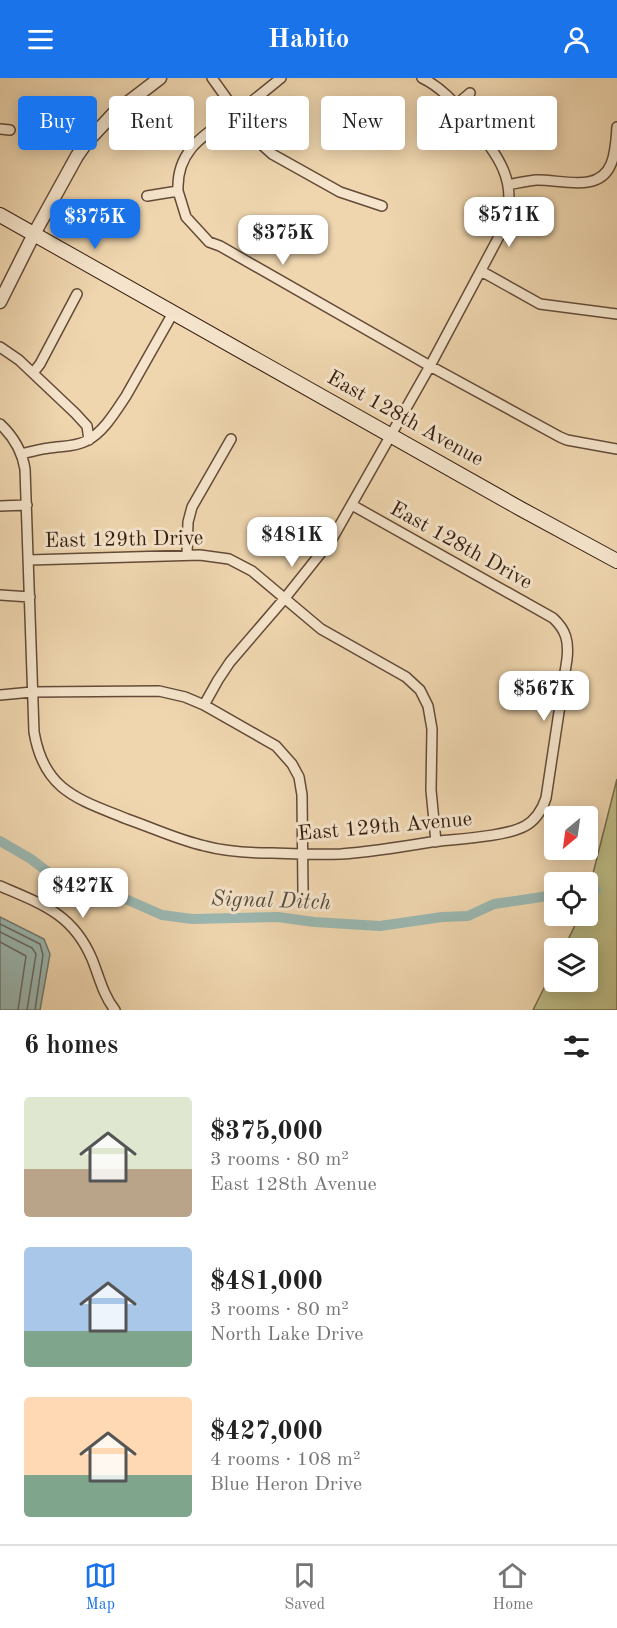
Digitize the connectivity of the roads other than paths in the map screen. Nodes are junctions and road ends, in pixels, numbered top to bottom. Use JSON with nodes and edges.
{"nodes":[{"id":1,"x":160,"y":78,"type":"edge"},
{"id":2,"x":212,"y":78,"type":"edge"},
{"id":3,"x":281,"y":78,"type":"edge"},
{"id":4,"x":422,"y":78,"type":"edge"},
{"id":5,"x":470,"y":93,"type":"dead end"},
{"id":6,"x":224,"y":96,"type":"edge"},
{"id":7,"x":258,"y":96,"type":"edge"},
{"id":8,"x":447,"y":96,"type":"edge"},
{"id":9,"x":466,"y":96,"type":"edge"},
{"id":10,"x":617,"y":127,"type":"edge"},
{"id":11,"x":206,"y":135,"type":"edge"},
{"id":12,"x":268,"y":150,"type":"edge"},
{"id":13,"x":493,"y":150,"type":"edge"},
{"id":14,"x":508,"y":185,"type":"junction"},
{"id":15,"x":178,"y":191,"type":"junction"},
{"id":16,"x":147,"y":196,"type":"dead end"},
{"id":17,"x":382,"y":206,"type":"dead end"},
{"id":18,"x":0,"y":215,"type":"edge"},
{"id":19,"x":34,"y":234,"type":"junction"},
{"id":20,"x":481,"y":271,"type":"junction"},
{"id":21,"x":77,"y":294,"type":"dead end"},
{"id":22,"x":0,"y":302,"type":"edge"},
{"id":23,"x":173,"y":313,"type":"junction"},
{"id":24,"x":617,"y":314,"type":"edge"},
{"id":25,"x":0,"y":347,"type":"edge"},
{"id":26,"x":430,"y":366,"type":"junction"},
{"id":27,"x":33,"y":373,"type":"junction"},
{"id":28,"x":0,"y":424,"type":"edge"},
{"id":29,"x":391,"y":435,"type":"junction"},
{"id":30,"x":231,"y":439,"type":"dead end"},
{"id":31,"x":89,"y":440,"type":"junction"},
{"id":32,"x":617,"y":449,"type":"edge"},
{"id":33,"x":21,"y":454,"type":"junction"},
{"id":34,"x":27,"y":505,"type":"junction"},
{"id":35,"x":352,"y":505,"type":"junction"},
{"id":36,"x":0,"y":506,"type":"edge"},
{"id":37,"x":187,"y":555,"type":"junction"},
{"id":38,"x":28,"y":560,"type":"junction"},
{"id":39,"x":617,"y":561,"type":"edge"},
{"id":40,"x":0,"y":595,"type":"edge"},
{"id":41,"x":30,"y":597,"type":"junction"},
{"id":42,"x":285,"y":598,"type":"junction"},
{"id":43,"x":32,"y":693,"type":"junction"},
{"id":44,"x":0,"y":695,"type":"edge"},
{"id":45,"x":204,"y":705,"type":"junction"},
{"id":46,"x":527,"y":825,"type":"joint"},
{"id":47,"x":436,"y":842,"type":"junction"},
{"id":48,"x":302,"y":854,"type":"junction"},
{"id":49,"x":0,"y":886,"type":"edge"},
{"id":50,"x":303,"y":891,"type":"dead end"},
{"id":51,"x":115,"y":1010,"type":"edge"}],
"edges":[{"from":1,"to":19,"type":"street"},
{"from":2,"to":6,"type":"street"},
{"from":3,"to":7,"type":"street"},
{"from":4,"to":8,"type":"street"},
{"from":5,"to":9,"type":"street"},
{"from":10,"to":14,"type":"street"},
{"from":11,"to":15,"type":"street"},
{"from":12,"to":17,"type":"street"},
{"from":13,"to":14,"type":"street"},
{"from":14,"to":20,"type":"street"},
{"from":15,"to":16,"type":"street"},
{"from":15,"to":26,"type":"street"},
{"from":18,"to":19,"type":"main road","name":"East 128th Avenue"},
{"from":19,"to":22,"type":"street"},
{"from":19,"to":23,"type":"main road","name":"East 128th Avenue"},
{"from":20,"to":24,"type":"street"},
{"from":20,"to":26,"type":"street"},
{"from":21,"to":27,"type":"street"},
{"from":23,"to":29,"type":"main road","name":"East 128th Avenue"},
{"from":23,"to":31,"type":"street"},
{"from":25,"to":27,"type":"street"},
{"from":26,"to":29,"type":"street"},
{"from":26,"to":32,"type":"street"},
{"from":27,"to":31,"type":"street"},
{"from":28,"to":33,"type":"street","name":"East 129th Avenue"},
{"from":29,"to":35,"type":"street"},
{"from":29,"to":39,"type":"main road","name":"East 128th Avenue"},
{"from":30,"to":37,"type":"street"},
{"from":31,"to":33,"type":"street"},
{"from":33,"to":34,"type":"street","name":"East 129th Avenue"},
{"from":34,"to":36,"type":"street"},
{"from":34,"to":38,"type":"street","name":"East 129th Avenue"},
{"from":35,"to":42,"type":"street"},
{"from":35,"to":46,"type":"street","name":"East 128th Drive"},
{"from":37,"to":38,"type":"street","name":"East 129th Drive"},
{"from":37,"to":42,"type":"street","name":"East 129th Drive"},
{"from":38,"to":41,"type":"street","name":"East 129th Avenue"},
{"from":40,"to":41,"type":"street"},
{"from":41,"to":43,"type":"street","name":"East 129th Avenue"},
{"from":42,"to":45,"type":"street"},
{"from":42,"to":47,"type":"street","name":"East 129th Drive"},
{"from":43,"to":44,"type":"street"},
{"from":43,"to":45,"type":"street"},
{"from":43,"to":48,"type":"street","name":"East 129th Avenue"},
{"from":45,"to":48,"type":"street"},
{"from":46,"to":47,"type":"street","name":"East 129th Avenue"},
{"from":47,"to":48,"type":"street","name":"East 129th Avenue"},
{"from":48,"to":50,"type":"street"},
{"from":49,"to":51,"type":"street"}]}
